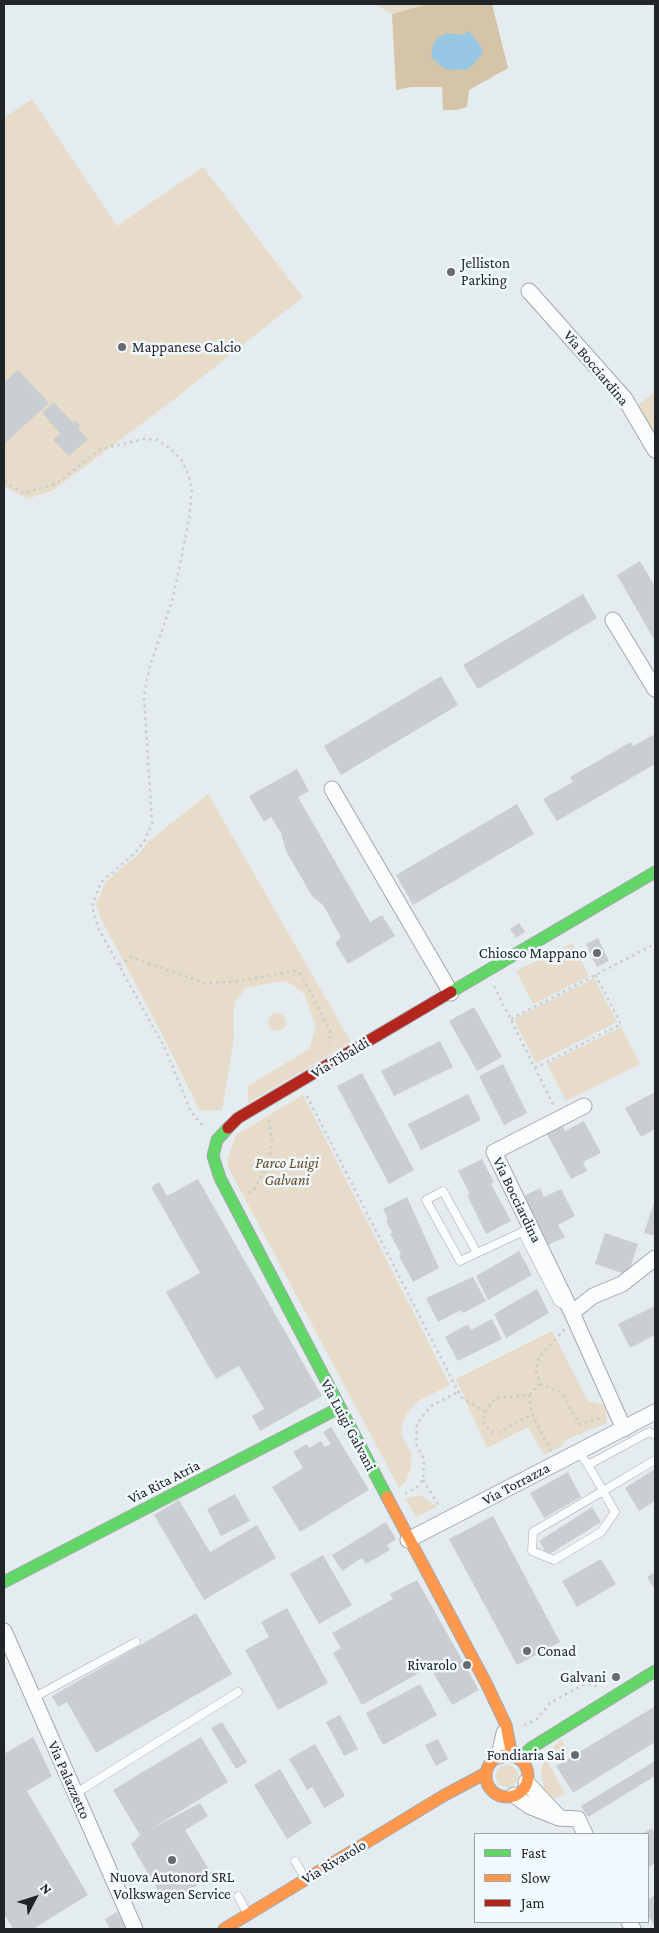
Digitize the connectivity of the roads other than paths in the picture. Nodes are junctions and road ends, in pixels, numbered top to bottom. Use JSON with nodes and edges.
{"nodes":[{"id":1,"x":530,"y":291,"type":"dead end"},
{"id":2,"x":655,"y":450,"type":"edge"},
{"id":3,"x":613,"y":620,"type":"dead end"},
{"id":4,"x":655,"y":689,"type":"edge"},
{"id":5,"x":332,"y":789,"type":"dead end"},
{"id":6,"x":655,"y":872,"type":"edge"},
{"id":7,"x":451,"y":993,"type":"junction"},
{"id":8,"x":584,"y":1106,"type":"dead end"},
{"id":9,"x":216,"y":1140,"type":"joint"},
{"id":10,"x":477,"y":1253,"type":"junction"},
{"id":11,"x":655,"y":1258,"type":"edge"},
{"id":12,"x":572,"y":1313,"type":"junction"},
{"id":13,"x":338,"y":1408,"type":"junction"},
{"id":14,"x":655,"y":1412,"type":"edge"},
{"id":15,"x":624,"y":1429,"type":"junction"},
{"id":16,"x":655,"y":1435,"type":"edge"},
{"id":17,"x":579,"y":1452,"type":"junction"},
{"id":18,"x":655,"y":1460,"type":"edge"},
{"id":19,"x":588,"y":1465,"type":"junction"},
{"id":20,"x":603,"y":1491,"type":"junction"},
{"id":21,"x":408,"y":1540,"type":"junction"},
{"id":22,"x":4,"y":1582,"type":"edge"},
{"id":23,"x":4,"y":1631,"type":"edge"},
{"id":24,"x":136,"y":1642,"type":"dead end"},
{"id":25,"x":655,"y":1671,"type":"edge"},
{"id":26,"x":238,"y":1692,"type":"dead end"},
{"id":27,"x":33,"y":1698,"type":"junction"},
{"id":28,"x":506,"y":1725,"type":"joint"},
{"id":29,"x":516,"y":1764,"type":"junction"},
{"id":30,"x":486,"y":1773,"type":"junction"},
{"id":31,"x":490,"y":1788,"type":"junction"},
{"id":32,"x":76,"y":1794,"type":"junction"},
{"id":33,"x":514,"y":1795,"type":"junction"},
{"id":34,"x":443,"y":1796,"type":"junction"},
{"id":35,"x":559,"y":1818,"type":"junction"},
{"id":36,"x":585,"y":1833,"type":"edge"},
{"id":37,"x":295,"y":1861,"type":"dead end"},
{"id":38,"x":306,"y":1880,"type":"junction"},
{"id":39,"x":238,"y":1896,"type":"dead end"},
{"id":40,"x":248,"y":1914,"type":"junction"},
{"id":41,"x":135,"y":1929,"type":"edge"},
{"id":42,"x":224,"y":1929,"type":"edge"}],
"edges":[{"from":1,"to":2,"type":"street","name":"Via Bocciardina"},
{"from":3,"to":4,"type":"street"},
{"from":5,"to":7,"type":"street"},
{"from":6,"to":7,"type":"street","name":"Via Tibaldi"},
{"from":7,"to":9,"type":"street","name":"Via Tibaldi"},
{"from":8,"to":12,"type":"street","name":"Via Bocciardina"},
{"from":9,"to":13,"type":"street","name":"Via Luigi Galvani"},
{"from":10,"to":10,"type":"lane"},
{"from":10,"to":12,"type":"lane"},
{"from":11,"to":12,"type":"street"},
{"from":12,"to":15,"type":"street"},
{"from":13,"to":21,"type":"street","name":"Via Luigi Galvani"},
{"from":13,"to":22,"type":"street","name":"Via Rita Atria"},
{"from":14,"to":15,"type":"street","name":"Via Torrazza"},
{"from":15,"to":17,"type":"street","name":"Via Torrazza"},
{"from":16,"to":19,"type":"lane"},
{"from":17,"to":19,"type":"lane"},
{"from":17,"to":21,"type":"street","name":"Via Torrazza"},
{"from":18,"to":20,"type":"lane"},
{"from":19,"to":20,"type":"lane"},
{"from":20,"to":20,"type":"lane"},
{"from":21,"to":28,"type":"street","name":"Via Luigi Galvani"},
{"from":23,"to":27,"type":"street","name":"Via Palazzetto"},
{"from":24,"to":27,"type":"lane"},
{"from":25,"to":29,"type":"street"},
{"from":26,"to":32,"type":"lane"},
{"from":27,"to":32,"type":"street","name":"Via Palazzetto"},
{"from":28,"to":29,"type":"street","name":"Via Luigi Galvani"},
{"from":29,"to":30,"type":"street"},
{"from":29,"to":33,"type":"street"},
{"from":29,"to":35,"type":"street"},
{"from":30,"to":31,"type":"street"},
{"from":30,"to":34,"type":"street","name":"Via Rivarolo"},
{"from":31,"to":33,"type":"street"},
{"from":31,"to":34,"type":"street","name":"Via Rivarolo"},
{"from":32,"to":41,"type":"street","name":"Via Palazzetto"},
{"from":33,"to":35,"type":"street"},
{"from":34,"to":38,"type":"street","name":"Via Rivarolo"},
{"from":35,"to":36,"type":"street"},
{"from":37,"to":38,"type":"lane"},
{"from":38,"to":40,"type":"street","name":"Via Rivarolo"},
{"from":39,"to":40,"type":"lane"},
{"from":40,"to":42,"type":"street","name":"Via Rivarolo"}]}
